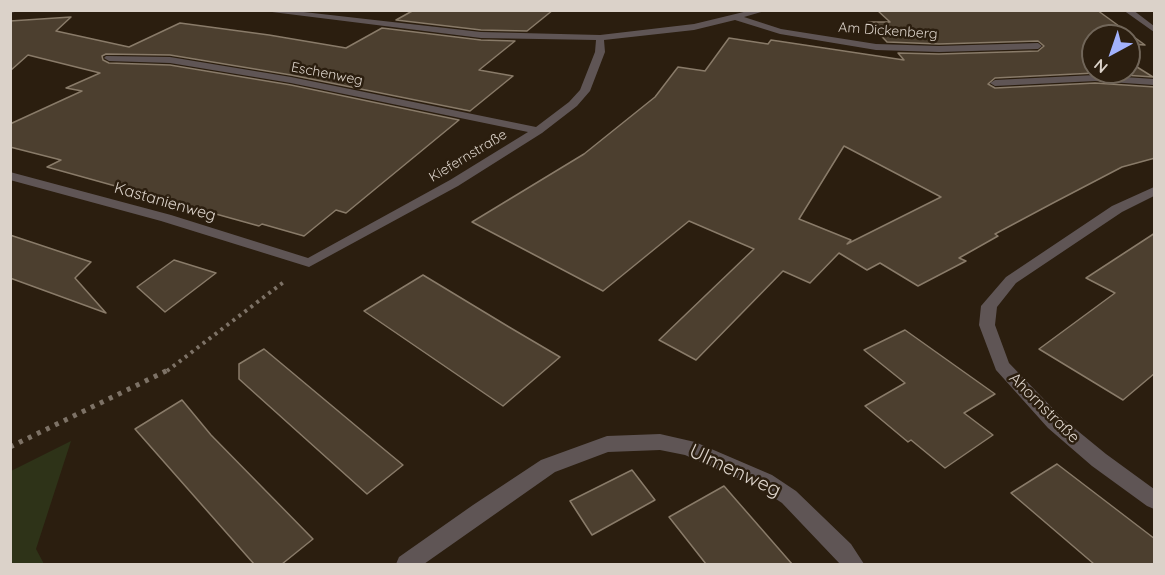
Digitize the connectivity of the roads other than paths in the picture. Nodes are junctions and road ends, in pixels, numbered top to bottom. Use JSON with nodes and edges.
{"nodes":[{"id":1,"x":20,"y":10,"type":"edge"},
{"id":2,"x":260,"y":10,"type":"edge"},
{"id":3,"x":764,"y":10,"type":"edge"},
{"id":4,"x":1127,"y":10,"type":"edge"},
{"id":5,"x":10,"y":11,"type":"edge"},
{"id":6,"x":738,"y":18,"type":"junction"},
{"id":7,"x":1155,"y":30,"type":"edge"},
{"id":8,"x":600,"y":38,"type":"junction"},
{"id":9,"x":1038,"y":46,"type":"dead end"},
{"id":10,"x":109,"y":58,"type":"dead end"},
{"id":11,"x":1155,"y":82,"type":"edge"},
{"id":12,"x":995,"y":83,"type":"dead end"},
{"id":13,"x":538,"y":131,"type":"junction"},
{"id":14,"x":10,"y":176,"type":"edge"},
{"id":15,"x":1155,"y":192,"type":"edge"},
{"id":16,"x":309,"y":262,"type":"joint"},
{"id":17,"x":1155,"y":500,"type":"edge"},
{"id":18,"x":407,"y":564,"type":"edge"},
{"id":19,"x":853,"y":564,"type":"edge"}],
"edges":[{"from":1,"to":5,"type":"street"},
{"from":2,"to":8,"type":"street","name":"Am Dickenberg"},
{"from":3,"to":6,"type":"street","name":"Am Dickenberg"},
{"from":4,"to":7,"type":"street"},
{"from":6,"to":8,"type":"street","name":"Am Dickenberg"},
{"from":6,"to":9,"type":"street","name":"Am Dickenberg"},
{"from":8,"to":13,"type":"street","name":"Kiefernstraße"},
{"from":10,"to":13,"type":"street","name":"Eschenweg"},
{"from":11,"to":12,"type":"street"},
{"from":13,"to":16,"type":"street","name":"Kiefernstraße"},
{"from":14,"to":16,"type":"street","name":"Kastanienweg"},
{"from":15,"to":17,"type":"street","name":"Ahornstraße"},
{"from":18,"to":19,"type":"street","name":"Ulmenweg"}]}
